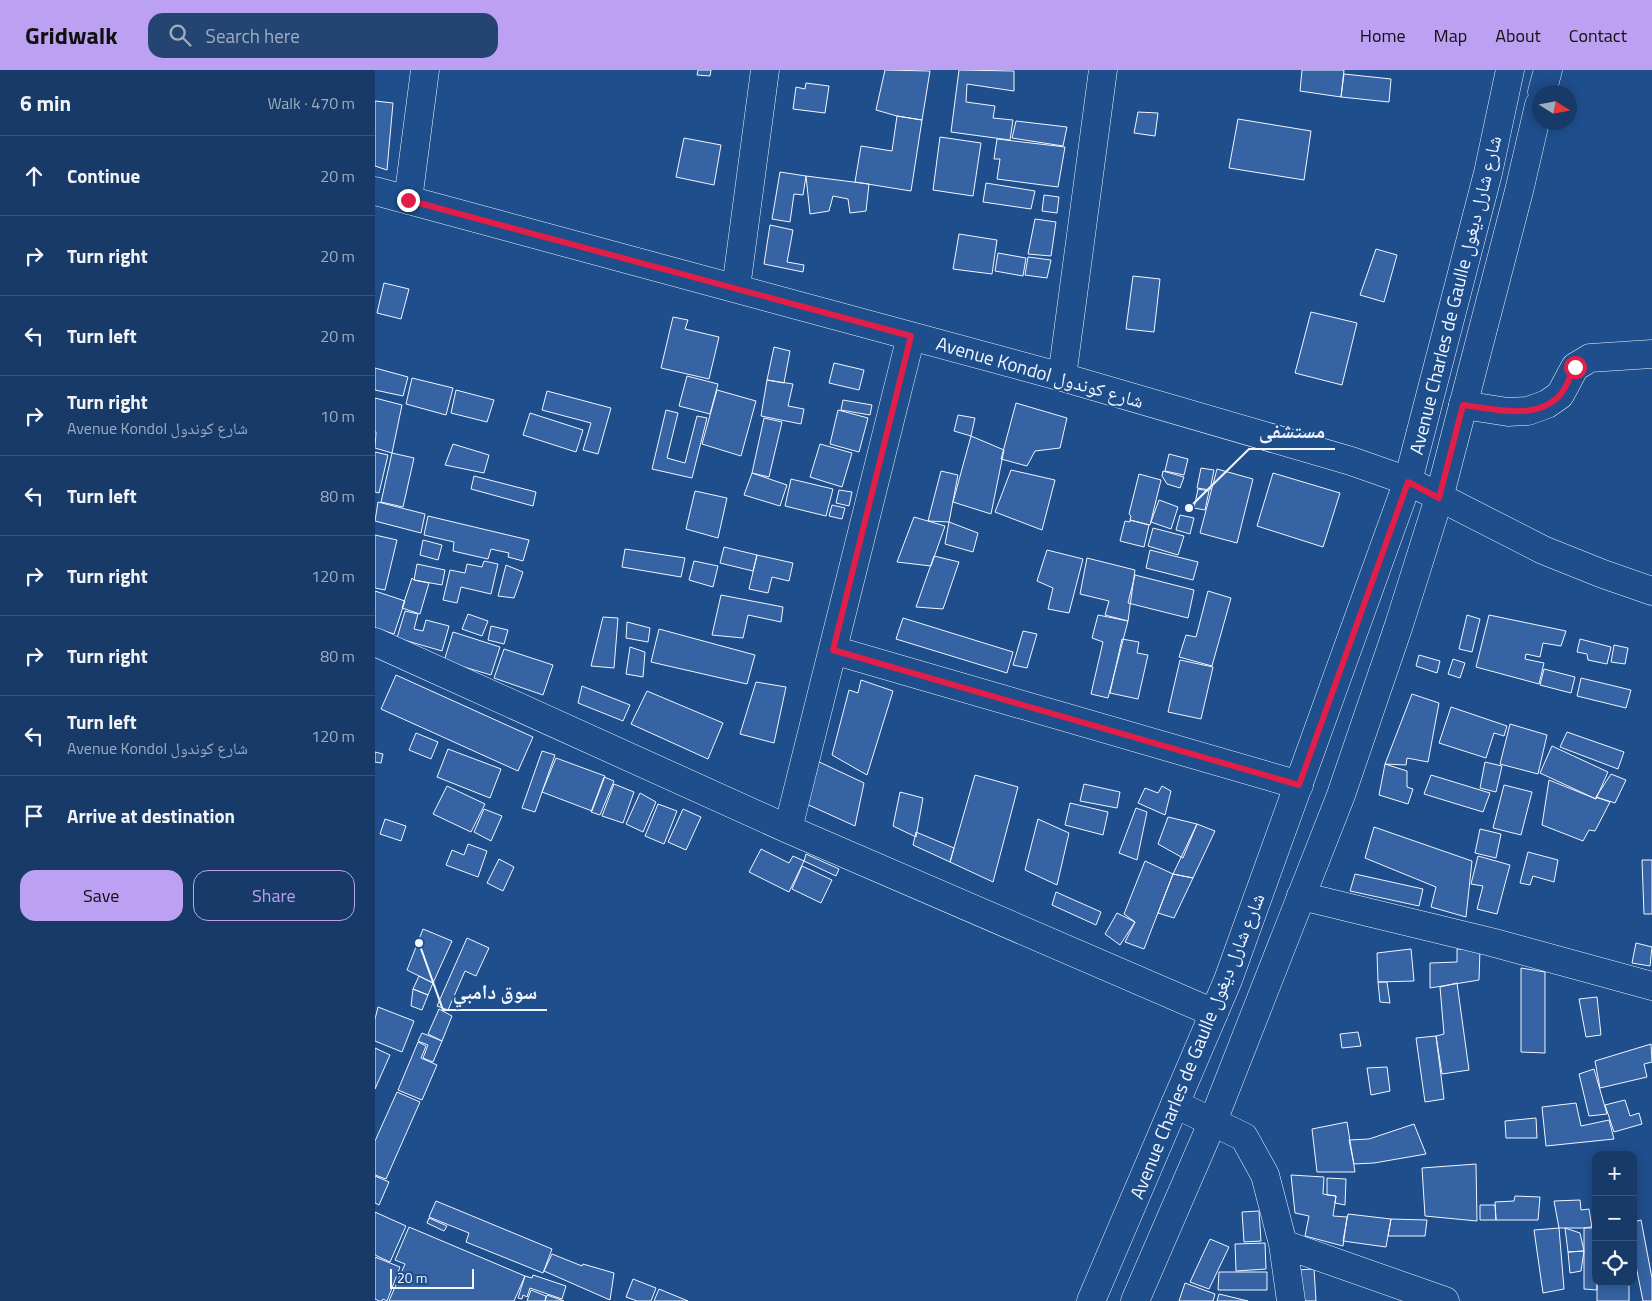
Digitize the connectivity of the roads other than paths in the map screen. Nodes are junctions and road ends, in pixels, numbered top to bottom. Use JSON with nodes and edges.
{"nodes":[{"id":1,"x":425,"y":70,"type":"edge"},
{"id":2,"x":765,"y":70,"type":"edge"},
{"id":3,"x":1103,"y":70,"type":"edge"},
{"id":4,"x":1510,"y":70,"type":"edge"},
{"id":5,"x":1548,"y":70,"type":"edge"},
{"id":6,"x":1544,"y":85,"type":"edge"},
{"id":7,"x":1533,"y":130,"type":"edge"},
{"id":8,"x":375,"y":191,"type":"edge"},
{"id":9,"x":408,"y":200,"type":"junction"},
{"id":10,"x":736,"y":288,"type":"junction"},
{"id":11,"x":911,"y":336,"type":"junction"},
{"id":12,"x":1652,"y":354,"type":"edge"},
{"id":13,"x":1062,"y":377,"type":"junction"},
{"id":14,"x":1463,"y":405,"type":"junction"},
{"id":15,"x":1408,"y":482,"type":"junction"},
{"id":16,"x":1439,"y":498,"type":"junction"},
{"id":17,"x":1652,"y":591,"type":"edge"},
{"id":18,"x":375,"y":642,"type":"edge"},
{"id":19,"x":833,"y":650,"type":"junction"},
{"id":20,"x":1299,"y":785,"type":"junction"},
{"id":21,"x":788,"y":829,"type":"junction"},
{"id":22,"x":1301,"y":896,"type":"junction"},
{"id":23,"x":1652,"y":986,"type":"edge"},
{"id":24,"x":1214,"y":1013,"type":"junction"},
{"id":25,"x":1175,"y":1104,"type":"junction"},
{"id":26,"x":1213,"y":1121,"type":"junction"},
{"id":27,"x":1283,"y":1244,"type":"junction"},
{"id":28,"x":1091,"y":1301,"type":"edge"},
{"id":29,"x":1135,"y":1301,"type":"edge"},
{"id":30,"x":1291,"y":1301,"type":"edge"},
{"id":31,"x":1445,"y":1301,"type":"edge"}],
"edges":[{"from":1,"to":9,"type":"street"},
{"from":2,"to":10,"type":"street"},
{"from":3,"to":13,"type":"street"},
{"from":4,"to":15,"type":"street","name":"Avenue Charles de Gaulle شارع شارل ديغول"},
{"from":5,"to":6,"type":"street"},
{"from":7,"to":14,"type":"street","name":"Avenue Charles de Gaulle شارع شارل ديغول"},
{"from":8,"to":9,"type":"street","name":"Avenue Kondol شارع كوندول"},
{"from":9,"to":10,"type":"street","name":"Avenue Kondol شارع كوندول"},
{"from":10,"to":11,"type":"street","name":"Avenue Kondol شارع كوندول"},
{"from":11,"to":13,"type":"street","name":"Avenue Kondol شارع كوندول"},
{"from":11,"to":19,"type":"street"},
{"from":12,"to":14,"type":"street"},
{"from":13,"to":15,"type":"street","name":"Avenue Kondol شارع كوندول"},
{"from":14,"to":16,"type":"street","name":"Avenue Charles de Gaulle شارع شارل ديغول"},
{"from":15,"to":16,"type":"street","name":"Avenue Kondol شارع كوندول"},
{"from":15,"to":20,"type":"street","name":"Avenue Charles de Gaulle شارع شارل ديغول"},
{"from":16,"to":17,"type":"street","name":"Avenue Kondol شارع كوندول"},
{"from":16,"to":22,"type":"street","name":"Avenue Charles de Gaulle شارع شارل ديغول"},
{"from":18,"to":21,"type":"street"},
{"from":19,"to":20,"type":"street"},
{"from":19,"to":21,"type":"street"},
{"from":20,"to":24,"type":"street","name":"Avenue Charles de Gaulle شارع شارل ديغول"},
{"from":21,"to":24,"type":"street"},
{"from":22,"to":23,"type":"street"},
{"from":22,"to":26,"type":"street","name":"Avenue Charles de Gaulle شارع شارل ديغول"},
{"from":24,"to":25,"type":"street","name":"Avenue Charles de Gaulle شارع شارل ديغول"},
{"from":25,"to":26,"type":"street"},
{"from":25,"to":28,"type":"street","name":"Avenue Charles de Gaulle شارع شارل ديغول"},
{"from":26,"to":27,"type":"street"},
{"from":26,"to":29,"type":"street","name":"Avenue Charles de Gaulle شارع شارل ديغول"},
{"from":27,"to":30,"type":"street"},
{"from":27,"to":31,"type":"street"}]}
